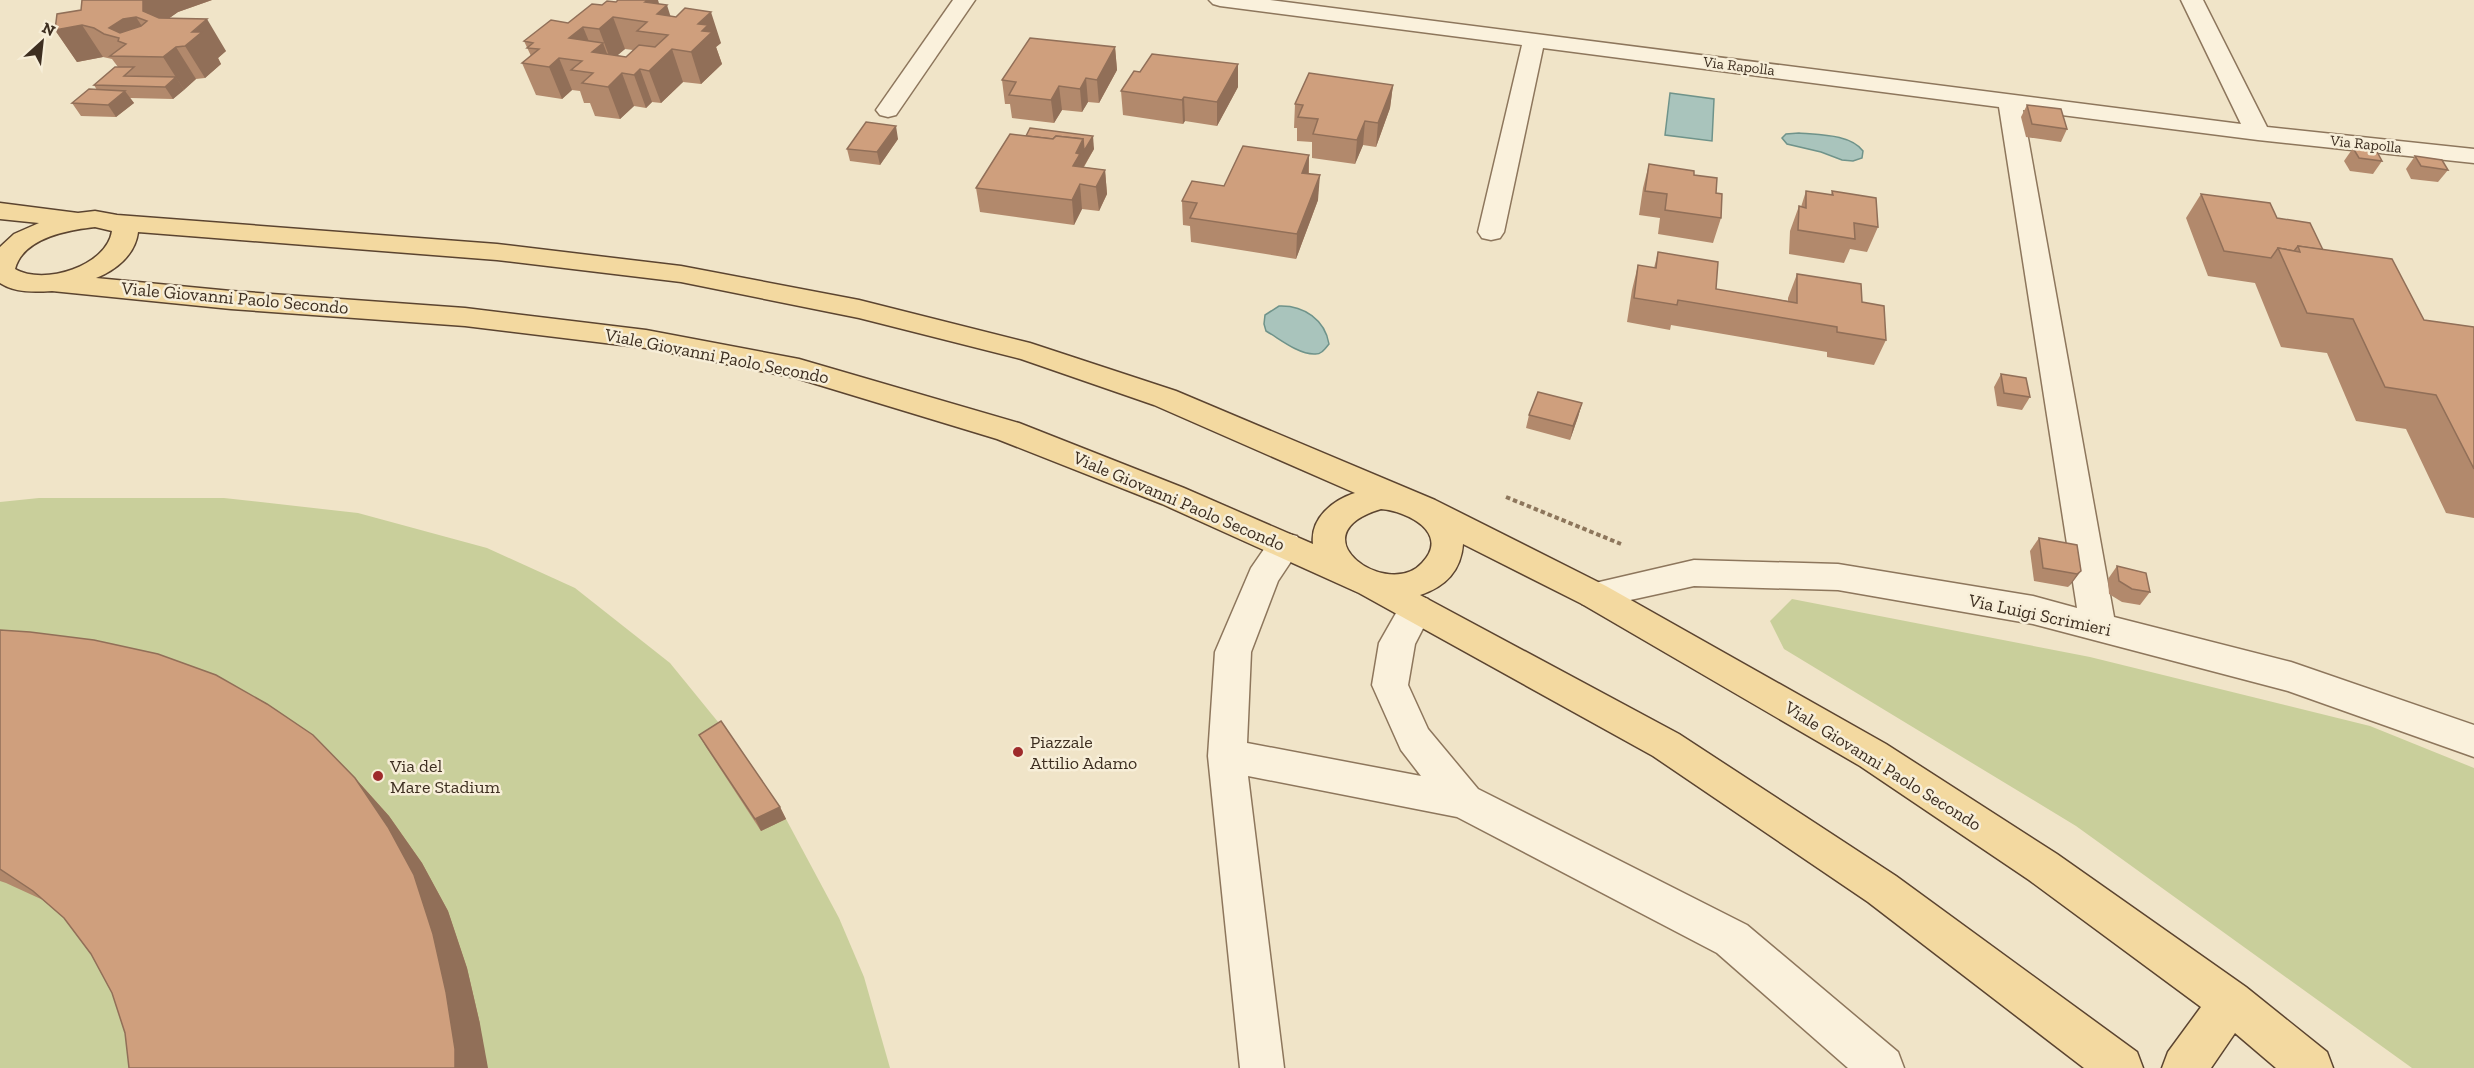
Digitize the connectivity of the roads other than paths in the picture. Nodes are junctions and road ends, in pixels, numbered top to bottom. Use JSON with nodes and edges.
{"nodes":[{"id":1,"x":964,"y":0,"type":"edge"},
{"id":2,"x":1220,"y":0,"type":"edge"},
{"id":3,"x":2192,"y":0,"type":"edge"},
{"id":4,"x":1534,"y":40,"type":"junction"},
{"id":5,"x":2010,"y":100,"type":"junction"},
{"id":6,"x":888,"y":110,"type":"dead end"},
{"id":7,"x":2258,"y":133,"type":"junction"},
{"id":8,"x":2474,"y":156,"type":"edge"},
{"id":9,"x":0,"y":210,"type":"edge"},
{"id":10,"x":80,"y":220,"type":"junction"},
{"id":11,"x":117,"y":223,"type":"junction"},
{"id":12,"x":1491,"y":232,"type":"dead end"},
{"id":13,"x":4,"y":279,"type":"edge"},
{"id":14,"x":55,"y":282,"type":"junction"},
{"id":15,"x":1413,"y":504,"type":"junction"},
{"id":16,"x":1285,"y":545,"type":"junction"},
{"id":17,"x":1359,"y":578,"type":"junction"},
{"id":18,"x":1593,"y":595,"type":"junction"},
{"id":19,"x":1416,"y":609,"type":"junction"},
{"id":20,"x":2098,"y":627,"type":"junction"},
{"id":21,"x":2474,"y":741,"type":"edge"},
{"id":22,"x":1227,"y":756,"type":"junction"},
{"id":23,"x":1464,"y":801,"type":"junction"},
{"id":24,"x":2231,"y":1002,"type":"junction"},
{"id":25,"x":1262,"y":1068,"type":"edge"},
{"id":26,"x":1882,"y":1068,"type":"edge"},
{"id":27,"x":2121,"y":1068,"type":"edge"},
{"id":28,"x":2184,"y":1068,"type":"edge"},
{"id":29,"x":2311,"y":1068,"type":"edge"}],
"edges":[{"from":1,"to":6,"type":"street"},
{"from":2,"to":4,"type":"street","name":"Via Rapolla"},
{"from":3,"to":7,"type":"street"},
{"from":4,"to":5,"type":"street","name":"Via Rapolla"},
{"from":4,"to":12,"type":"street"},
{"from":5,"to":7,"type":"street","name":"Via Rapolla"},
{"from":5,"to":20,"type":"street"},
{"from":7,"to":8,"type":"street","name":"Via Rapolla"},
{"from":9,"to":10,"type":"main road","name":"Viale Giovanni Paolo Secondo"},
{"from":10,"to":11,"type":"main road","name":"Viale Giovanni Paolo Secondo"},
{"from":10,"to":13,"type":"main road","name":"Viale Giovanni Paolo Secondo"},
{"from":11,"to":14,"type":"main road","name":"Viale Giovanni Paolo Secondo"},
{"from":11,"to":15,"type":"main road","name":"Viale Giovanni Paolo Secondo"},
{"from":13,"to":14,"type":"main road","name":"Viale Giovanni Paolo Secondo"},
{"from":14,"to":16,"type":"main road","name":"Viale Giovanni Paolo Secondo"},
{"from":15,"to":17,"type":"main road","name":"Viale Giovanni Paolo Secondo"},
{"from":15,"to":17,"type":"main road","name":"Viale Giovanni Paolo Secondo"},
{"from":15,"to":18,"type":"main road","name":"Viale Giovanni Paolo Secondo"},
{"from":16,"to":17,"type":"main road","name":"Viale Giovanni Paolo Secondo"},
{"from":16,"to":22,"type":"street"},
{"from":17,"to":19,"type":"main road","name":"Viale Giovanni Paolo Secondo"},
{"from":18,"to":20,"type":"street","name":"Via Luigi Scrimieri"},
{"from":18,"to":24,"type":"main road","name":"Viale Giovanni Paolo Secondo"},
{"from":19,"to":23,"type":"street"},
{"from":19,"to":27,"type":"main road","name":"Viale Giovanni Paolo Secondo"},
{"from":20,"to":21,"type":"street","name":"Via Luigi Scrimieri"},
{"from":22,"to":23,"type":"street"},
{"from":22,"to":25,"type":"street"},
{"from":23,"to":26,"type":"street"},
{"from":24,"to":28,"type":"main road"},
{"from":24,"to":29,"type":"main road","name":"Viale Giovanni Paolo Secondo"}]}
